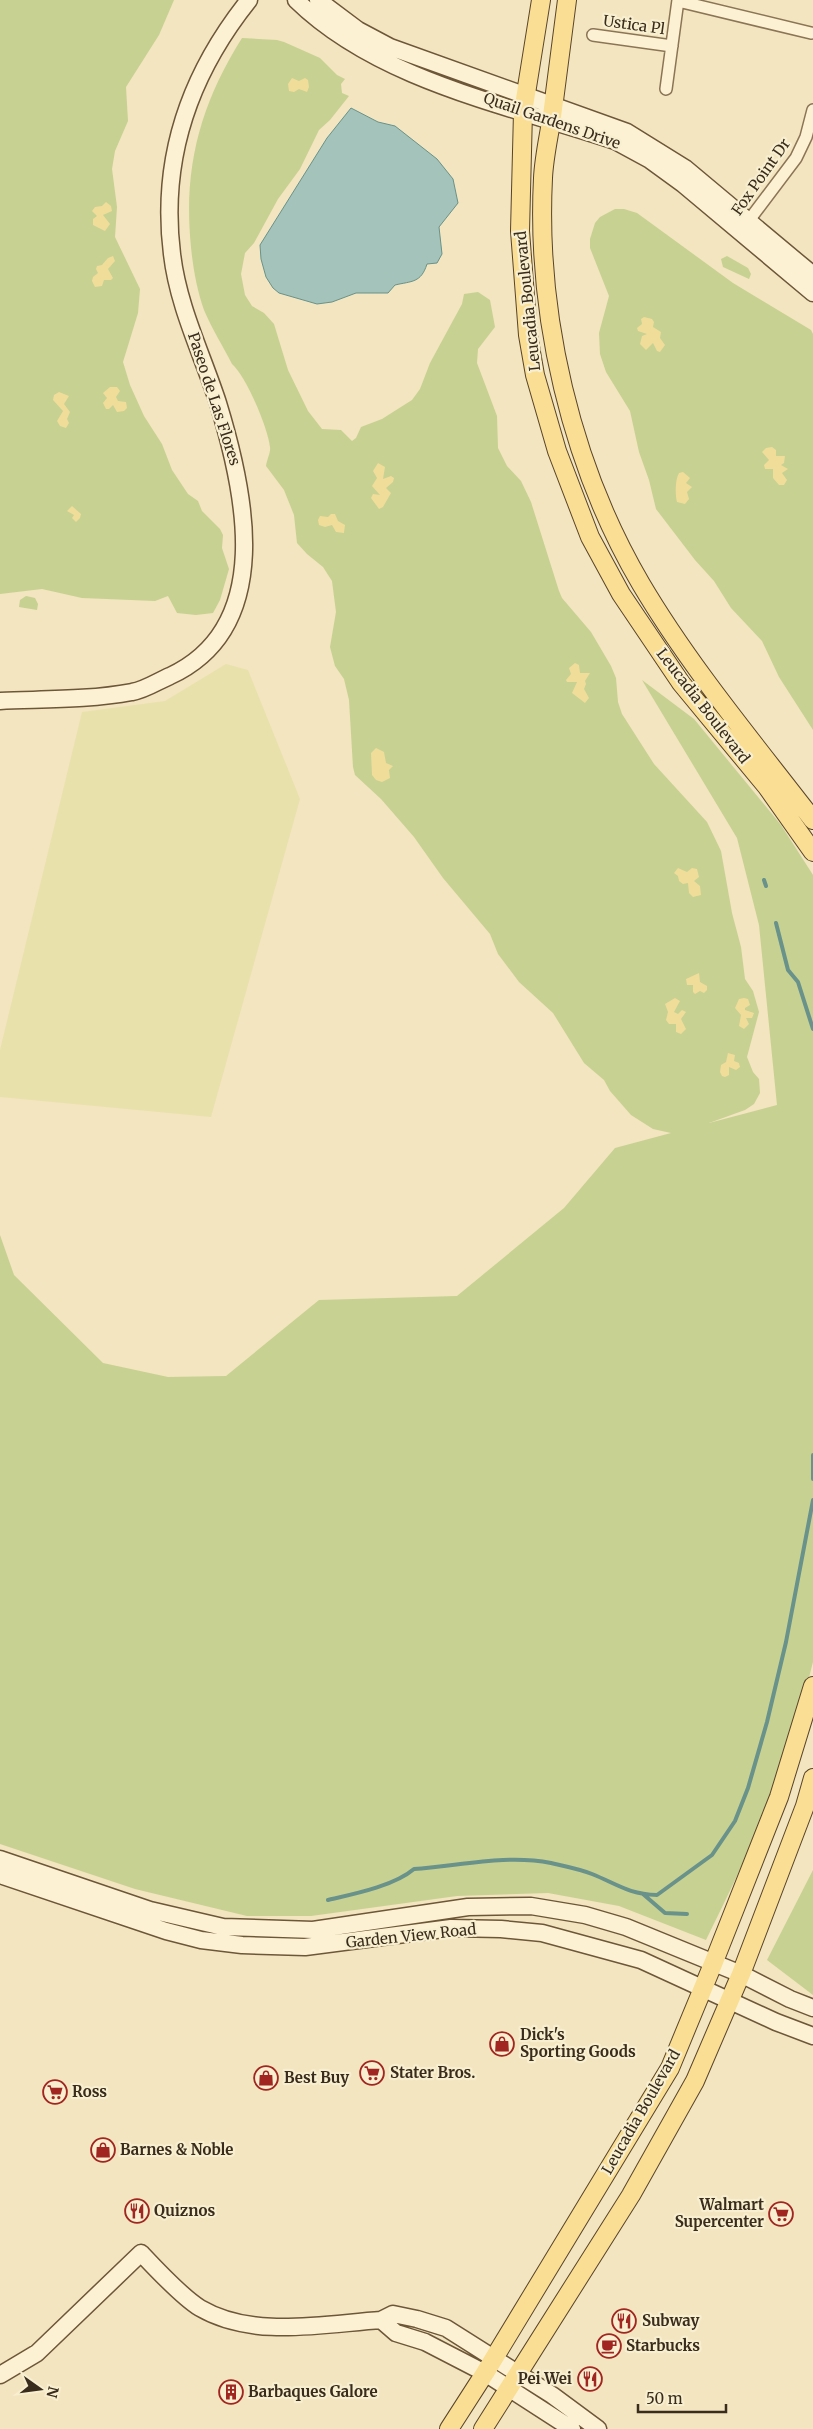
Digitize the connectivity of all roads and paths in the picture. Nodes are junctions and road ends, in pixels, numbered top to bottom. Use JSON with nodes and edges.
{"nodes":[{"id":1,"x":249,"y":0,"type":"edge"},
{"id":2,"x":296,"y":0,"type":"edge"},
{"id":3,"x":318,"y":0,"type":"edge"},
{"id":4,"x":541,"y":0,"type":"edge"},
{"id":5,"x":568,"y":0,"type":"edge"},
{"id":6,"x":678,"y":0,"type":"edge"},
{"id":7,"x":811,"y":33,"type":"dead end"},
{"id":8,"x":593,"y":34,"type":"dead end"},
{"id":9,"x":672,"y":46,"type":"junction"},
{"id":10,"x":666,"y":89,"type":"dead end"},
{"id":11,"x":525,"y":104,"type":"junction"},
{"id":12,"x":813,"y":110,"type":"edge"},
{"id":13,"x":552,"y":112,"type":"junction"},
{"id":14,"x":744,"y":226,"type":"junction"},
{"id":15,"x":813,"y":275,"type":"edge"},
{"id":16,"x":813,"y":292,"type":"edge"},
{"id":17,"x":0,"y":701,"type":"edge"},
{"id":18,"x":813,"y":820,"type":"edge"},
{"id":19,"x":813,"y":852,"type":"edge"},
{"id":20,"x":813,"y":1686,"type":"edge"},
{"id":21,"x":813,"y":1778,"type":"edge"},
{"id":22,"x":0,"y":1859,"type":"edge"},
{"id":23,"x":0,"y":1875,"type":"edge"},
{"id":24,"x":714,"y":1964,"type":"junction"},
{"id":25,"x":741,"y":1974,"type":"junction"},
{"id":26,"x":703,"y":1988,"type":"junction"},
{"id":27,"x":729,"y":2001,"type":"junction"},
{"id":28,"x":813,"y":2008,"type":"edge"},
{"id":29,"x":813,"y":2036,"type":"edge"},
{"id":30,"x":381,"y":2320,"type":"junction"},
{"id":31,"x":494,"y":2358,"type":"junction"},
{"id":32,"x":485,"y":2373,"type":"junction"},
{"id":33,"x":0,"y":2375,"type":"edge"},
{"id":34,"x":513,"y":2381,"type":"junction"},
{"id":35,"x":449,"y":2429,"type":"edge"},
{"id":36,"x":482,"y":2429,"type":"edge"},
{"id":37,"x":572,"y":2429,"type":"edge"},
{"id":38,"x":598,"y":2429,"type":"edge"}],
"edges":[{"from":1,"to":17,"type":"main road","name":"Paseo de Las Flores"},
{"from":2,"to":11,"type":"main road","name":"Quail Gardens Drive"},
{"from":3,"to":11,"type":"main road","name":"Quail Gardens Drive"},
{"from":4,"to":11,"type":"main road","name":"Leucadia Boulevard"},
{"from":5,"to":13,"type":"main road","name":"Leucadia Boulevard"},
{"from":6,"to":7,"type":"street"},
{"from":6,"to":9,"type":"street"},
{"from":8,"to":9,"type":"street","name":"Ustica Pl"},
{"from":9,"to":10,"type":"street"},
{"from":11,"to":13,"type":"main road","name":"Quail Gardens Drive"},
{"from":11,"to":19,"type":"main road","name":"Leucadia Boulevard"},
{"from":12,"to":14,"type":"street","name":"Fox Point Dr"},
{"from":13,"to":14,"type":"main road","name":"Quail Gardens Drive"},
{"from":13,"to":18,"type":"main road","name":"Leucadia Boulevard"},
{"from":14,"to":15,"type":"main road","name":"Quail Gardens Drive"},
{"from":14,"to":16,"type":"main road","name":"Quail Gardens Drive"},
{"from":20,"to":24,"type":"main road","name":"Leucadia Boulevard"},
{"from":21,"to":25,"type":"main road","name":"Leucadia Boulevard"},
{"from":22,"to":24,"type":"main road","name":"Garden View Road"},
{"from":23,"to":26,"type":"main road","name":"Garden View Road"},
{"from":24,"to":25,"type":"main road","name":"Garden View Road"},
{"from":24,"to":26,"type":"main road","name":"Leucadia Boulevard"},
{"from":25,"to":27,"type":"main road","name":"Leucadia Boulevard"},
{"from":25,"to":28,"type":"main road","name":"Garden View Road"},
{"from":26,"to":27,"type":"main road","name":"Garden View Road"},
{"from":26,"to":31,"type":"main road","name":"Leucadia Boulevard"},
{"from":27,"to":29,"type":"main road","name":"Garden View Road"},
{"from":27,"to":34,"type":"main road","name":"Leucadia Boulevard"},
{"from":30,"to":31,"type":"main road"},
{"from":30,"to":32,"type":"main road"},
{"from":30,"to":33,"type":"main road"},
{"from":31,"to":32,"type":"main road","name":"Leucadia Boulevard"},
{"from":31,"to":34,"type":"main road"},
{"from":32,"to":34,"type":"main road"},
{"from":32,"to":35,"type":"main road","name":"Leucadia Boulevard"},
{"from":34,"to":36,"type":"main road","name":"Leucadia Boulevard"},
{"from":34,"to":37,"type":"main road"},
{"from":34,"to":38,"type":"main road"}]}
